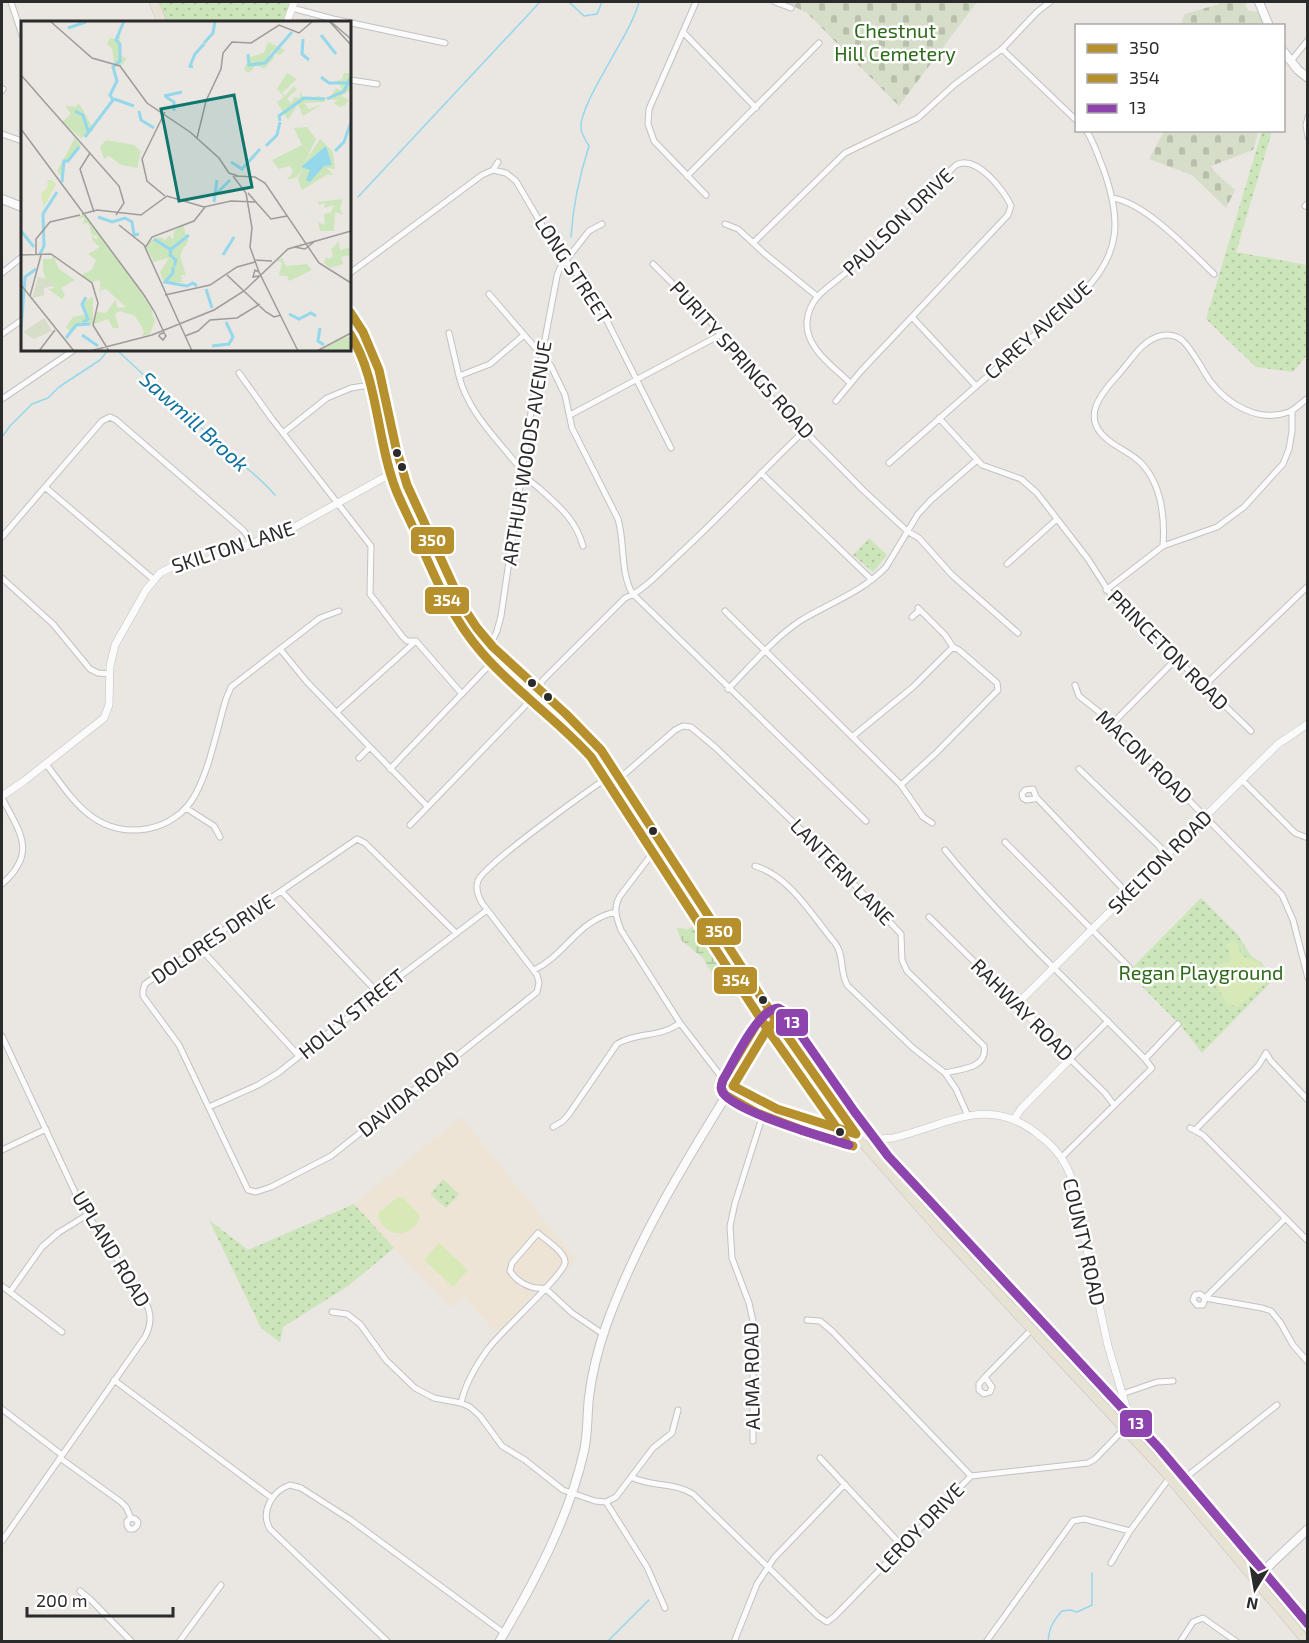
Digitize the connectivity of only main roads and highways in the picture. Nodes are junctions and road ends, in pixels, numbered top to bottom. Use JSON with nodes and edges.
{"nodes":[{"id":1,"x":154,"y":2,"type":"edge"},
{"id":2,"x":1259,"y":2,"type":"edge"},
{"id":3,"x":162,"y":21,"type":"edge"},
{"id":4,"x":1268,"y":24,"type":"edge"},
{"id":5,"x":1285,"y":54,"type":"edge"},
{"id":6,"x":1308,"y":78,"type":"edge"},
{"id":7,"x":2,"y":199,"type":"edge"},
{"id":8,"x":21,"y":207,"type":"edge"},
{"id":9,"x":351,"y":314,"type":"edge"},
{"id":10,"x":777,"y":1020,"type":"junction"},
{"id":11,"x":1308,"y":1529,"type":"edge"},
{"id":12,"x":1255,"y":1579,"type":"junction"},
{"id":13,"x":1301,"y":1639,"type":"edge"},
{"id":14,"x":499,"y":1641,"type":"edge"}],
"edges":[{"from":1,"to":3,"type":"main road"},
{"from":2,"to":4,"type":"main road"},
{"from":5,"to":6,"type":"main road"},
{"from":7,"to":8,"type":"main road"},
{"from":9,"to":10,"type":"main road"},
{"from":10,"to":12,"type":"main road"},
{"from":10,"to":14,"type":"main road"},
{"from":11,"to":12,"type":"main road"},
{"from":12,"to":13,"type":"main road"}]}
